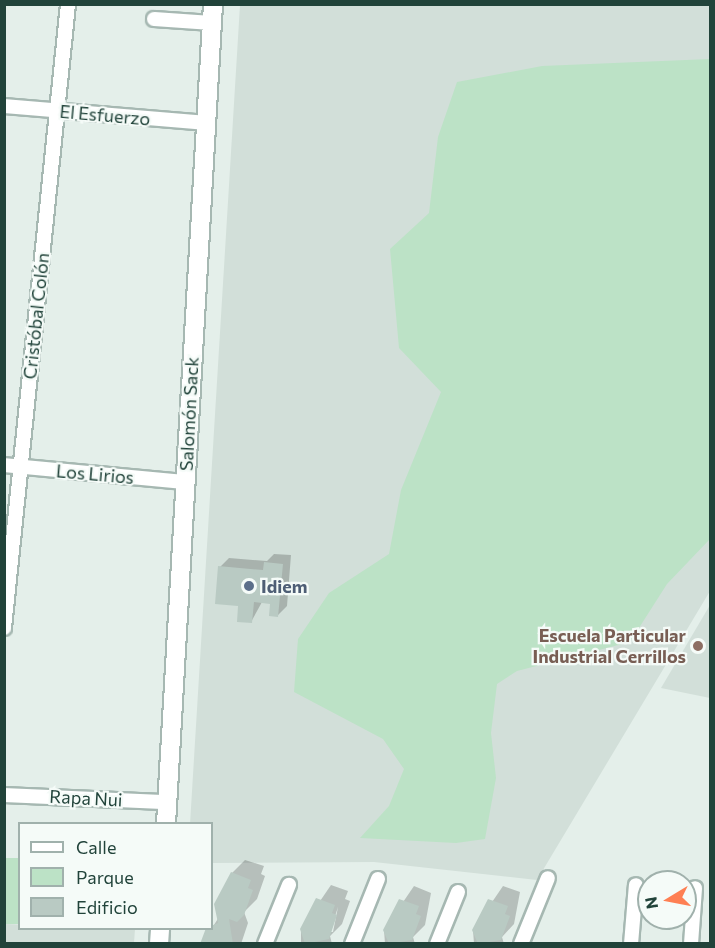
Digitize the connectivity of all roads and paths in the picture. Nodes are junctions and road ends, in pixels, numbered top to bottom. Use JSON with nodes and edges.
{"nodes":[{"id":1,"x":68,"y":4,"type":"edge"},
{"id":2,"x":213,"y":4,"type":"edge"},
{"id":3,"x":154,"y":19,"type":"dead end"},
{"id":4,"x":212,"y":23,"type":"junction"},
{"id":5,"x":4,"y":106,"type":"edge"},
{"id":6,"x":57,"y":111,"type":"junction"},
{"id":7,"x":206,"y":123,"type":"junction"},
{"id":8,"x":4,"y":465,"type":"edge"},
{"id":9,"x":21,"y":467,"type":"junction"},
{"id":10,"x":185,"y":482,"type":"junction"},
{"id":11,"x":4,"y":628,"type":"edge"},
{"id":12,"x":4,"y":795,"type":"edge"},
{"id":13,"x":167,"y":802,"type":"junction"},
{"id":14,"x":166,"y":822,"type":"edge"},
{"id":15,"x":548,"y":878,"type":"dead end"},
{"id":16,"x":378,"y":879,"type":"dead end"},
{"id":17,"x":289,"y":885,"type":"dead end"},
{"id":18,"x":636,"y":885,"type":"dead end"},
{"id":19,"x":458,"y":892,"type":"dead end"},
{"id":20,"x":265,"y":944,"type":"edge"},
{"id":21,"x":352,"y":944,"type":"edge"},
{"id":22,"x":437,"y":944,"type":"edge"},
{"id":23,"x":521,"y":944,"type":"edge"},
{"id":24,"x":631,"y":944,"type":"edge"}],
"edges":[{"from":1,"to":6,"type":"street","name":"Cristóbal Colón"},
{"from":2,"to":4,"type":"street","name":"Salomón Sack"},
{"from":3,"to":4,"type":"street"},
{"from":4,"to":7,"type":"street","name":"Salomón Sack"},
{"from":5,"to":6,"type":"street","name":"El Esfuerzo"},
{"from":6,"to":7,"type":"street","name":"El Esfuerzo"},
{"from":6,"to":9,"type":"street","name":"Cristóbal Colón"},
{"from":7,"to":10,"type":"street","name":"Salomón Sack"},
{"from":8,"to":9,"type":"street","name":"Los Lirios"},
{"from":9,"to":10,"type":"street","name":"Los Lirios"},
{"from":9,"to":11,"type":"street","name":"Cristóbal Colón"},
{"from":10,"to":13,"type":"street","name":"Salomón Sack"},
{"from":12,"to":13,"type":"street","name":"Rapa Nui"},
{"from":13,"to":14,"type":"street","name":"Salomón Sack"},
{"from":15,"to":23,"type":"street"},
{"from":16,"to":21,"type":"street"},
{"from":17,"to":20,"type":"street"},
{"from":18,"to":24,"type":"street"},
{"from":19,"to":22,"type":"street"}]}
